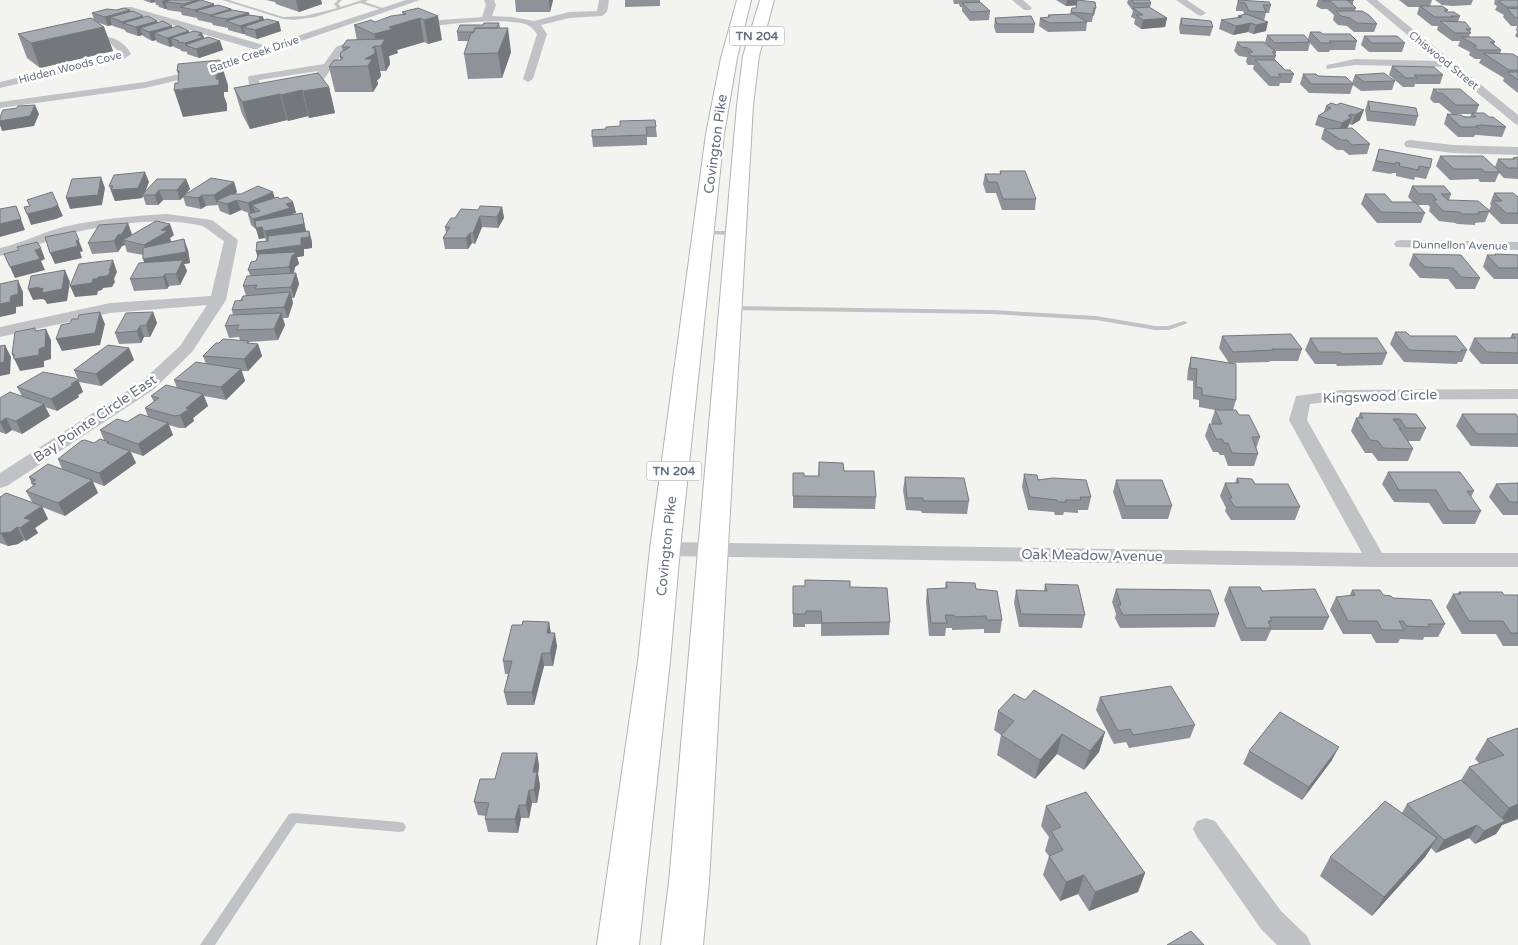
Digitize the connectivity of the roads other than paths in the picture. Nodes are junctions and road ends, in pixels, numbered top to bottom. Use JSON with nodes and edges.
{"nodes":[{"id":1,"x":224,"y":0,"type":"edge"},
{"id":2,"x":340,"y":0,"type":"edge"},
{"id":3,"x":366,"y":0,"type":"edge"},
{"id":4,"x":415,"y":0,"type":"edge"},
{"id":5,"x":489,"y":0,"type":"edge"},
{"id":6,"x":604,"y":0,"type":"edge"},
{"id":7,"x":744,"y":0,"type":"edge"},
{"id":8,"x":767,"y":0,"type":"edge"},
{"id":9,"x":1017,"y":0,"type":"edge"},
{"id":10,"x":1181,"y":0,"type":"edge"},
{"id":11,"x":1371,"y":0,"type":"edge"},
{"id":12,"x":359,"y":2,"type":"junction"},
{"id":13,"x":128,"y":8,"type":"edge"},
{"id":14,"x":1028,"y":8,"type":"dead end"},
{"id":15,"x":340,"y":9,"type":"junction"},
{"id":16,"x":386,"y":10,"type":"junction"},
{"id":17,"x":1201,"y":13,"type":"dead end"},
{"id":18,"x":486,"y":20,"type":"junction"},
{"id":19,"x":534,"y":24,"type":"junction"},
{"id":20,"x":400,"y":28,"type":"edge"},
{"id":21,"x":381,"y":33,"type":"edge"},
{"id":22,"x":73,"y":42,"type":"edge"},
{"id":23,"x":265,"y":50,"type":"junction"},
{"id":24,"x":1448,"y":64,"type":"junction"},
{"id":25,"x":327,"y":67,"type":"junction"},
{"id":26,"x":1331,"y":67,"type":"dead end"},
{"id":27,"x":738,"y":73,"type":"junction"},
{"id":28,"x":528,"y":79,"type":"dead end"},
{"id":29,"x":0,"y":85,"type":"edge"},
{"id":30,"x":294,"y":95,"type":"edge"},
{"id":31,"x":277,"y":100,"type":"edge"},
{"id":32,"x":0,"y":105,"type":"edge"},
{"id":33,"x":1518,"y":121,"type":"edge"},
{"id":34,"x":1410,"y":144,"type":"dead end"},
{"id":35,"x":1518,"y":151,"type":"edge"},
{"id":36,"x":704,"y":233,"type":"junction"},
{"id":37,"x":736,"y":233,"type":"junction"},
{"id":38,"x":1401,"y":244,"type":"dead end"},
{"id":39,"x":1518,"y":246,"type":"edge"},
{"id":40,"x":0,"y":252,"type":"edge"},
{"id":41,"x":218,"y":300,"type":"junction"},
{"id":42,"x":730,"y":308,"type":"junction"},
{"id":43,"x":1184,"y":323,"type":"dead end"},
{"id":44,"x":0,"y":332,"type":"edge"},
{"id":45,"x":1518,"y":394,"type":"edge"},
{"id":46,"x":0,"y":482,"type":"edge"},
{"id":47,"x":665,"y":549,"type":"junction"},
{"id":48,"x":712,"y":550,"type":"junction"},
{"id":49,"x":1376,"y":560,"type":"junction"},
{"id":50,"x":1518,"y":560,"type":"edge"},
{"id":51,"x":400,"y":827,"type":"dead end"},
{"id":52,"x":1206,"y":829,"type":"dead end"},
{"id":53,"x":208,"y":945,"type":"edge"},
{"id":54,"x":618,"y":945,"type":"edge"},
{"id":55,"x":682,"y":945,"type":"edge"},
{"id":56,"x":1297,"y":945,"type":"edge"}],
"edges":[{"from":1,"to":15,"type":"lane"},
{"from":2,"to":15,"type":"lane"},
{"from":3,"to":12,"type":"lane"},
{"from":4,"to":16,"type":"street","name":"Battle Creek Drive"},
{"from":5,"to":18,"type":"street"},
{"from":6,"to":19,"type":"street"},
{"from":7,"to":27,"type":"main road","name":"Covington Pike","number":"TN 204"},
{"from":8,"to":27,"type":"main road","name":"Covington Pike","number":"TN 204"},
{"from":9,"to":14,"type":"street"},
{"from":10,"to":17,"type":"street"},
{"from":11,"to":24,"type":"street","name":"Chiswood Street"},
{"from":12,"to":15,"type":"lane"},
{"from":12,"to":16,"type":"lane"},
{"from":13,"to":23,"type":"street"},
{"from":16,"to":23,"type":"street","name":"Battle Creek Drive"},
{"from":18,"to":19,"type":"street"},
{"from":18,"to":20,"type":"street"},
{"from":19,"to":28,"type":"street"},
{"from":21,"to":25,"type":"street"},
{"from":22,"to":29,"type":"street","name":"Hidden Woods Cove"},
{"from":23,"to":32,"type":"street","name":"Battle Creek Drive"},
{"from":24,"to":26,"type":"street"},
{"from":24,"to":33,"type":"street","name":"Chiswood Street"},
{"from":25,"to":30,"type":"street"},
{"from":25,"to":31,"type":"street"},
{"from":27,"to":36,"type":"main road","name":"Covington Pike","number":"TN 204"},
{"from":27,"to":37,"type":"main road","name":"Covington Pike","number":"TN 204"},
{"from":34,"to":35,"type":"street"},
{"from":36,"to":37,"type":"lane"},
{"from":36,"to":47,"type":"main road","name":"Covington Pike","number":"TN 204"},
{"from":37,"to":42,"type":"main road","name":"Covington Pike","number":"TN 204"},
{"from":38,"to":39,"type":"street","name":"Dunnellon Avenue"},
{"from":40,"to":41,"type":"street","name":"Bay Pointe Circle East"},
{"from":41,"to":44,"type":"street"},
{"from":41,"to":46,"type":"street","name":"Bay Pointe Circle East"},
{"from":42,"to":43,"type":"lane"},
{"from":42,"to":48,"type":"main road","name":"Covington Pike","number":"TN 204"},
{"from":45,"to":49,"type":"street","name":"Kingswood Circle"},
{"from":47,"to":48,"type":"street","name":"Oak Meadow Avenue"},
{"from":47,"to":54,"type":"main road","name":"Covington Pike","number":"TN 204"},
{"from":48,"to":49,"type":"street","name":"Oak Meadow Avenue"},
{"from":48,"to":55,"type":"main road","name":"Covington Pike","number":"TN 204"},
{"from":49,"to":50,"type":"street","name":"Oak Meadow Avenue"},
{"from":51,"to":53,"type":"lane"},
{"from":52,"to":56,"type":"street"}]}
